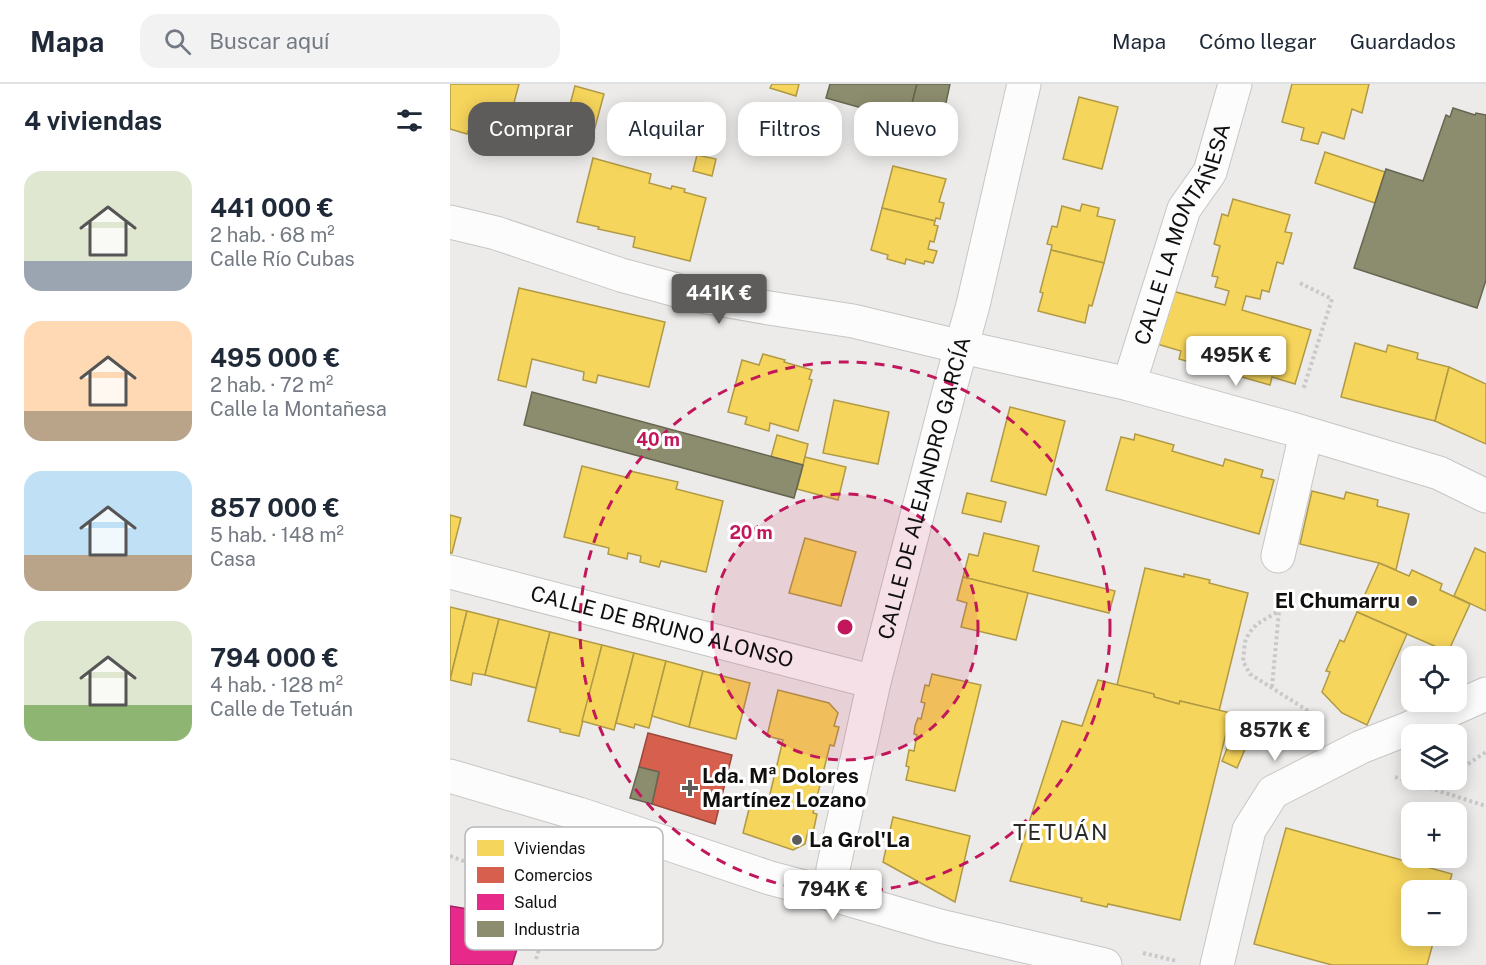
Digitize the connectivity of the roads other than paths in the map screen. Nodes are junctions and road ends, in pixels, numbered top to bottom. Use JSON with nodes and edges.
{"nodes":[{"id":1,"x":1024,"y":84,"type":"edge"},
{"id":2,"x":1235,"y":84,"type":"edge"},
{"id":3,"x":450,"y":222,"type":"edge"},
{"id":4,"x":962,"y":347,"type":"junction"},
{"id":5,"x":1129,"y":384,"type":"junction"},
{"id":6,"x":1306,"y":434,"type":"junction"},
{"id":7,"x":1486,"y":496,"type":"edge"},
{"id":8,"x":1278,"y":556,"type":"road end"},
{"id":9,"x":450,"y":572,"type":"edge"},
{"id":10,"x":874,"y":682,"type":"junction"},
{"id":11,"x":1486,"y":693,"type":"edge"},
{"id":12,"x":450,"y":776,"type":"edge"},
{"id":13,"x":618,"y":827,"type":"edge"},
{"id":14,"x":663,"y":842,"type":"edge"},
{"id":15,"x":830,"y":894,"type":"junction"},
{"id":16,"x":1105,"y":965,"type":"edge"},
{"id":17,"x":1217,"y":965,"type":"edge"}],
"edges":[{"from":1,"to":4,"type":"street","name":"CALLE DE ALEJANDRO GARCÍA"},
{"from":2,"to":5,"type":"street","name":"CALLE LA MONTAÑESA"},
{"from":3,"to":4,"type":"street"},
{"from":4,"to":5,"type":"street"},
{"from":4,"to":10,"type":"street","name":"CALLE DE ALEJANDRO GARCÍA"},
{"from":5,"to":6,"type":"street"},
{"from":6,"to":7,"type":"street"},
{"from":6,"to":8,"type":"street"},
{"from":9,"to":10,"type":"street","name":"CALLE DE BRUNO ALONSO"},
{"from":10,"to":15,"type":"street","name":"CALLE DE ALEJANDRO GARCÍA"},
{"from":11,"to":17,"type":"street"},
{"from":12,"to":13,"type":"street"},
{"from":14,"to":15,"type":"street"},
{"from":15,"to":16,"type":"street"}]}
